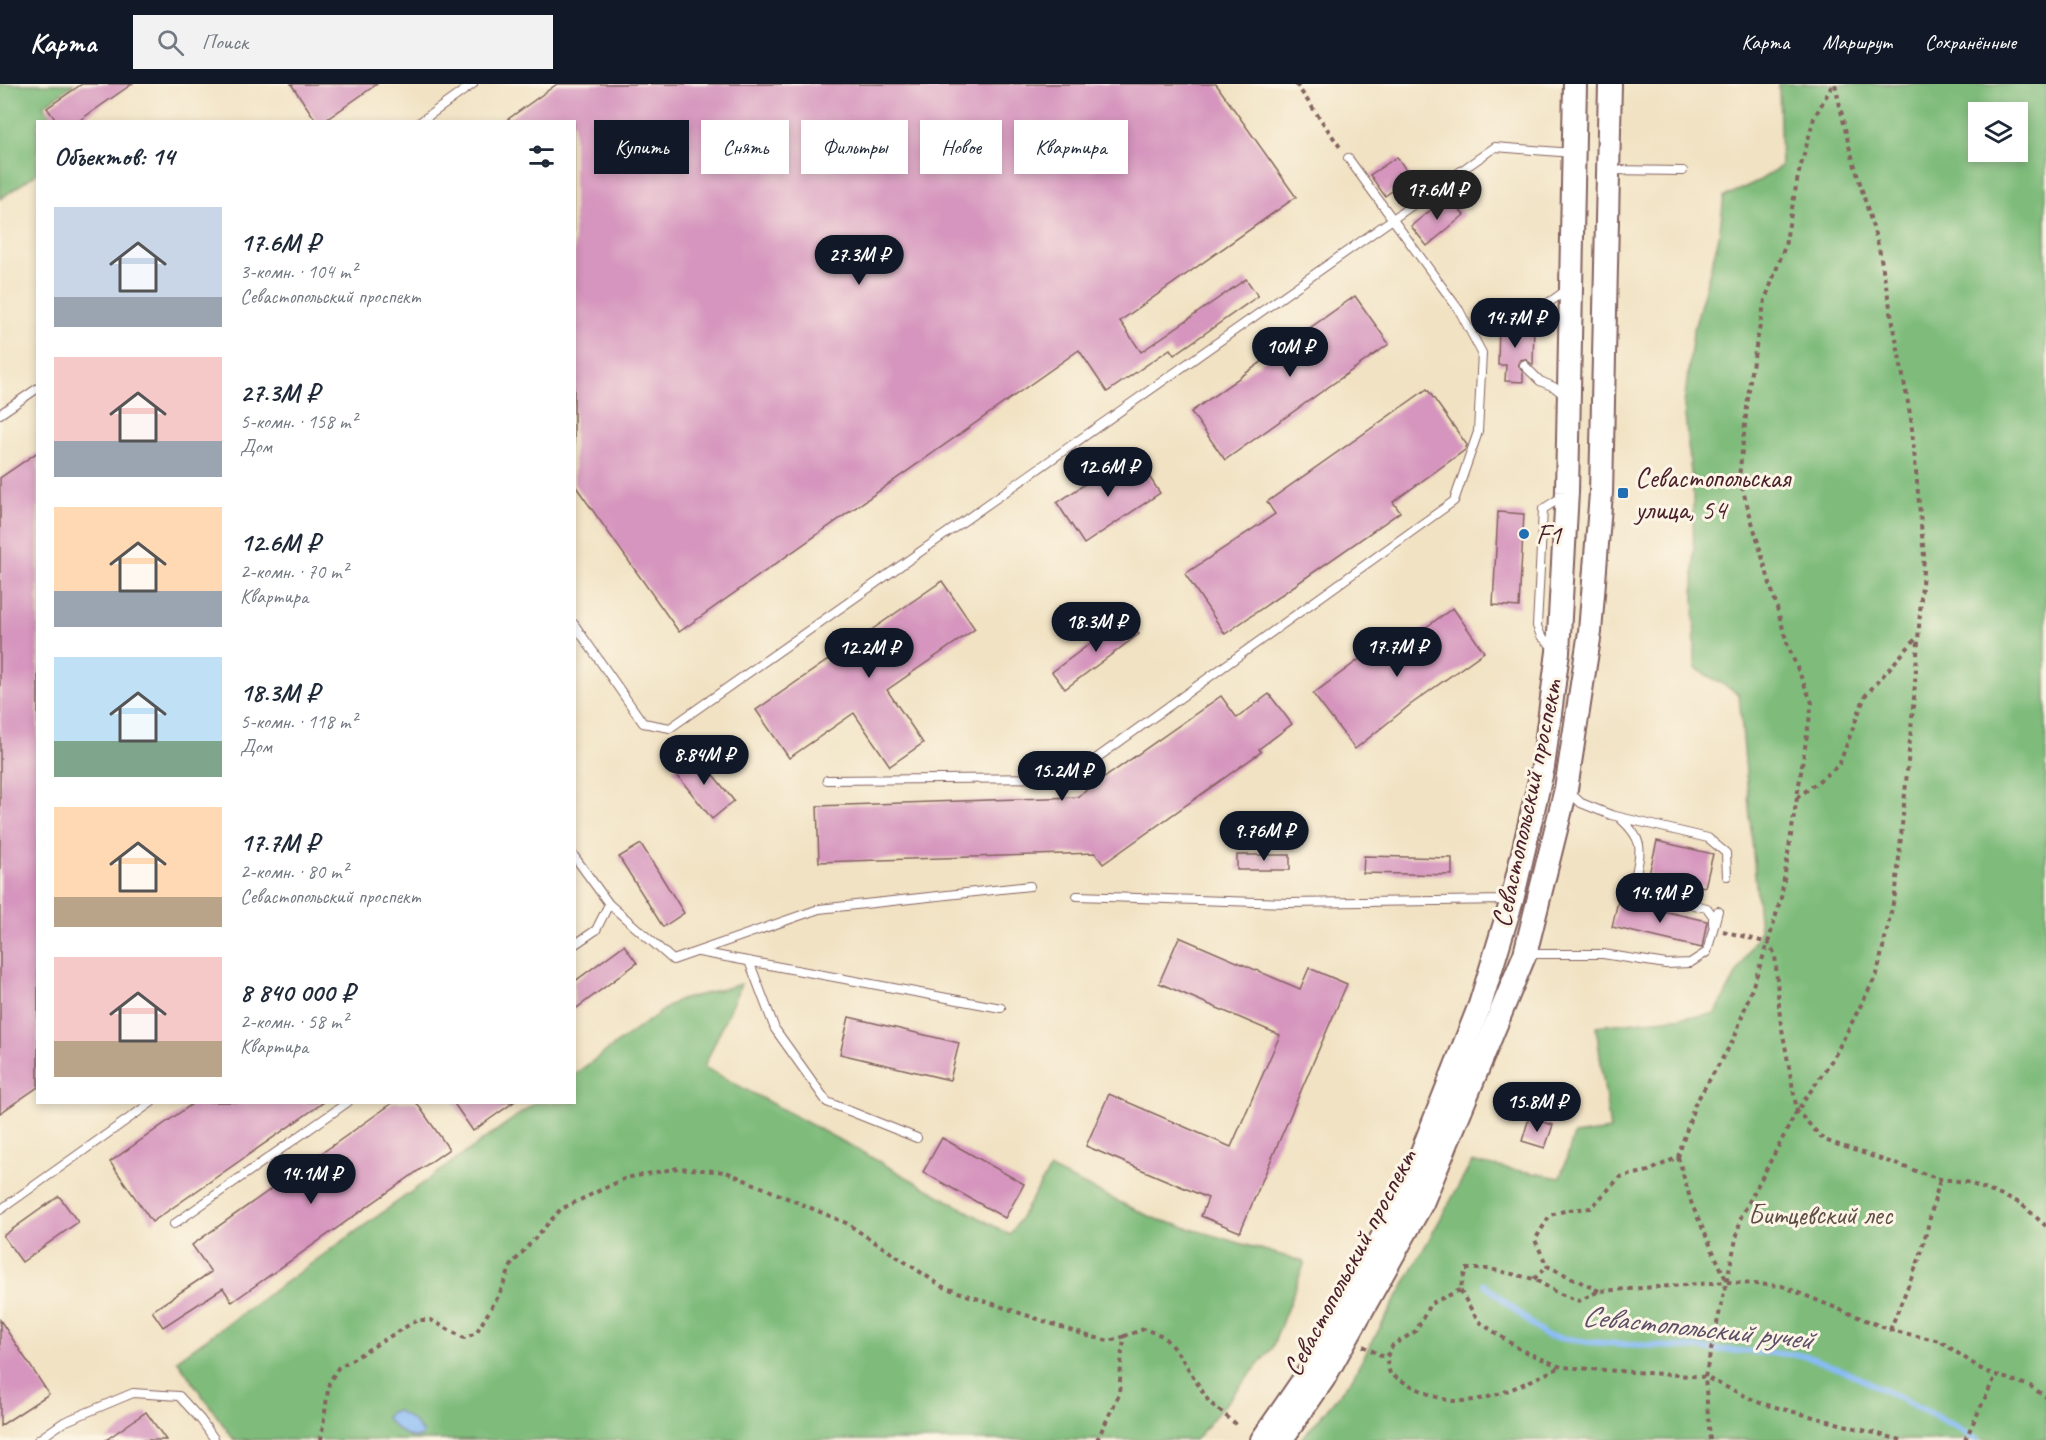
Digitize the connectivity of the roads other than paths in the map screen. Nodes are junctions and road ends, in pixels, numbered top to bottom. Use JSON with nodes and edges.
{"nodes":[{"id":1,"x":473,"y":84,"type":"edge"},
{"id":2,"x":1575,"y":84,"type":"edge"},
{"id":3,"x":1610,"y":84,"type":"edge"},
{"id":4,"x":423,"y":120,"type":"edge"},
{"id":5,"x":1574,"y":153,"type":"junction"},
{"id":6,"x":1348,"y":158,"type":"road end"},
{"id":7,"x":1608,"y":170,"type":"junction"},
{"id":8,"x":1683,"y":171,"type":"dead end"},
{"id":9,"x":1393,"y":220,"type":"junction"},
{"id":10,"x":1571,"y":286,"type":"junction"},
{"id":11,"x":1516,"y":323,"type":"dead end"},
{"id":12,"x":1524,"y":365,"type":"dead end"},
{"id":13,"x":36,"y":389,"type":"edge"},
{"id":14,"x":1569,"y":400,"type":"junction"},
{"id":15,"x":0,"y":414,"type":"edge"},
{"id":16,"x":576,"y":627,"type":"edge"},
{"id":17,"x":827,"y":780,"type":"dead end"},
{"id":18,"x":1566,"y":789,"type":"junction"},
{"id":19,"x":1619,"y":817,"type":"junction"},
{"id":20,"x":576,"y":859,"type":"edge"},
{"id":21,"x":1727,"y":876,"type":"dead end"},
{"id":22,"x":1030,"y":886,"type":"dead end"},
{"id":23,"x":1077,"y":896,"type":"dead end"},
{"id":24,"x":1512,"y":900,"type":"junction"},
{"id":25,"x":609,"y":904,"type":"junction"},
{"id":26,"x":1718,"y":911,"type":"dead end"},
{"id":27,"x":1714,"y":928,"type":"junction"},
{"id":28,"x":576,"y":944,"type":"edge"},
{"id":29,"x":697,"y":951,"type":"junction"},
{"id":30,"x":1525,"y":954,"type":"junction"},
{"id":31,"x":749,"y":961,"type":"junction"},
{"id":32,"x":1001,"y":1008,"type":"dead end"},
{"id":33,"x":149,"y":1104,"type":"edge"},
{"id":34,"x":345,"y":1104,"type":"edge"},
{"id":35,"x":917,"y":1138,"type":"dead end"},
{"id":36,"x":0,"y":1210,"type":"edge"},
{"id":37,"x":174,"y":1224,"type":"dead end"},
{"id":38,"x":38,"y":1440,"type":"edge"},
{"id":39,"x":215,"y":1440,"type":"edge"},
{"id":40,"x":1262,"y":1440,"type":"edge"},
{"id":41,"x":1281,"y":1440,"type":"edge"}],
"edges":[{"from":1,"to":4,"type":"lane"},
{"from":2,"to":5,"type":"main road","name":"Севастопольский проспект"},
{"from":3,"to":7,"type":"main road","name":"Севастопольский проспект"},
{"from":5,"to":9,"type":"lane"},
{"from":5,"to":10,"type":"main road","name":"Севастопольский проспект"},
{"from":6,"to":9,"type":"lane"},
{"from":7,"to":8,"type":"lane"},
{"from":7,"to":18,"type":"main road","name":"Севастопольский проспект"},
{"from":9,"to":16,"type":"lane"},
{"from":9,"to":17,"type":"lane"},
{"from":10,"to":11,"type":"lane"},
{"from":10,"to":14,"type":"main road","name":"Севастопольский проспект"},
{"from":12,"to":14,"type":"lane"},
{"from":13,"to":15,"type":"lane"},
{"from":14,"to":24,"type":"main road","name":"Севастопольский проспект"},
{"from":18,"to":19,"type":"lane"},
{"from":18,"to":30,"type":"main road","name":"Севастопольский проспект"},
{"from":19,"to":21,"type":"lane"},
{"from":19,"to":27,"type":"lane"},
{"from":20,"to":25,"type":"lane"},
{"from":22,"to":29,"type":"lane"},
{"from":23,"to":24,"type":"lane"},
{"from":24,"to":40,"type":"main road","name":"Севастопольский проспект"},
{"from":25,"to":28,"type":"lane"},
{"from":25,"to":29,"type":"lane"},
{"from":26,"to":27,"type":"lane"},
{"from":27,"to":30,"type":"lane"},
{"from":29,"to":31,"type":"lane"},
{"from":30,"to":41,"type":"main road","name":"Севастопольский проспект"},
{"from":31,"to":32,"type":"lane"},
{"from":31,"to":35,"type":"lane"},
{"from":33,"to":36,"type":"lane"},
{"from":34,"to":37,"type":"lane"},
{"from":38,"to":39,"type":"lane"}]}
